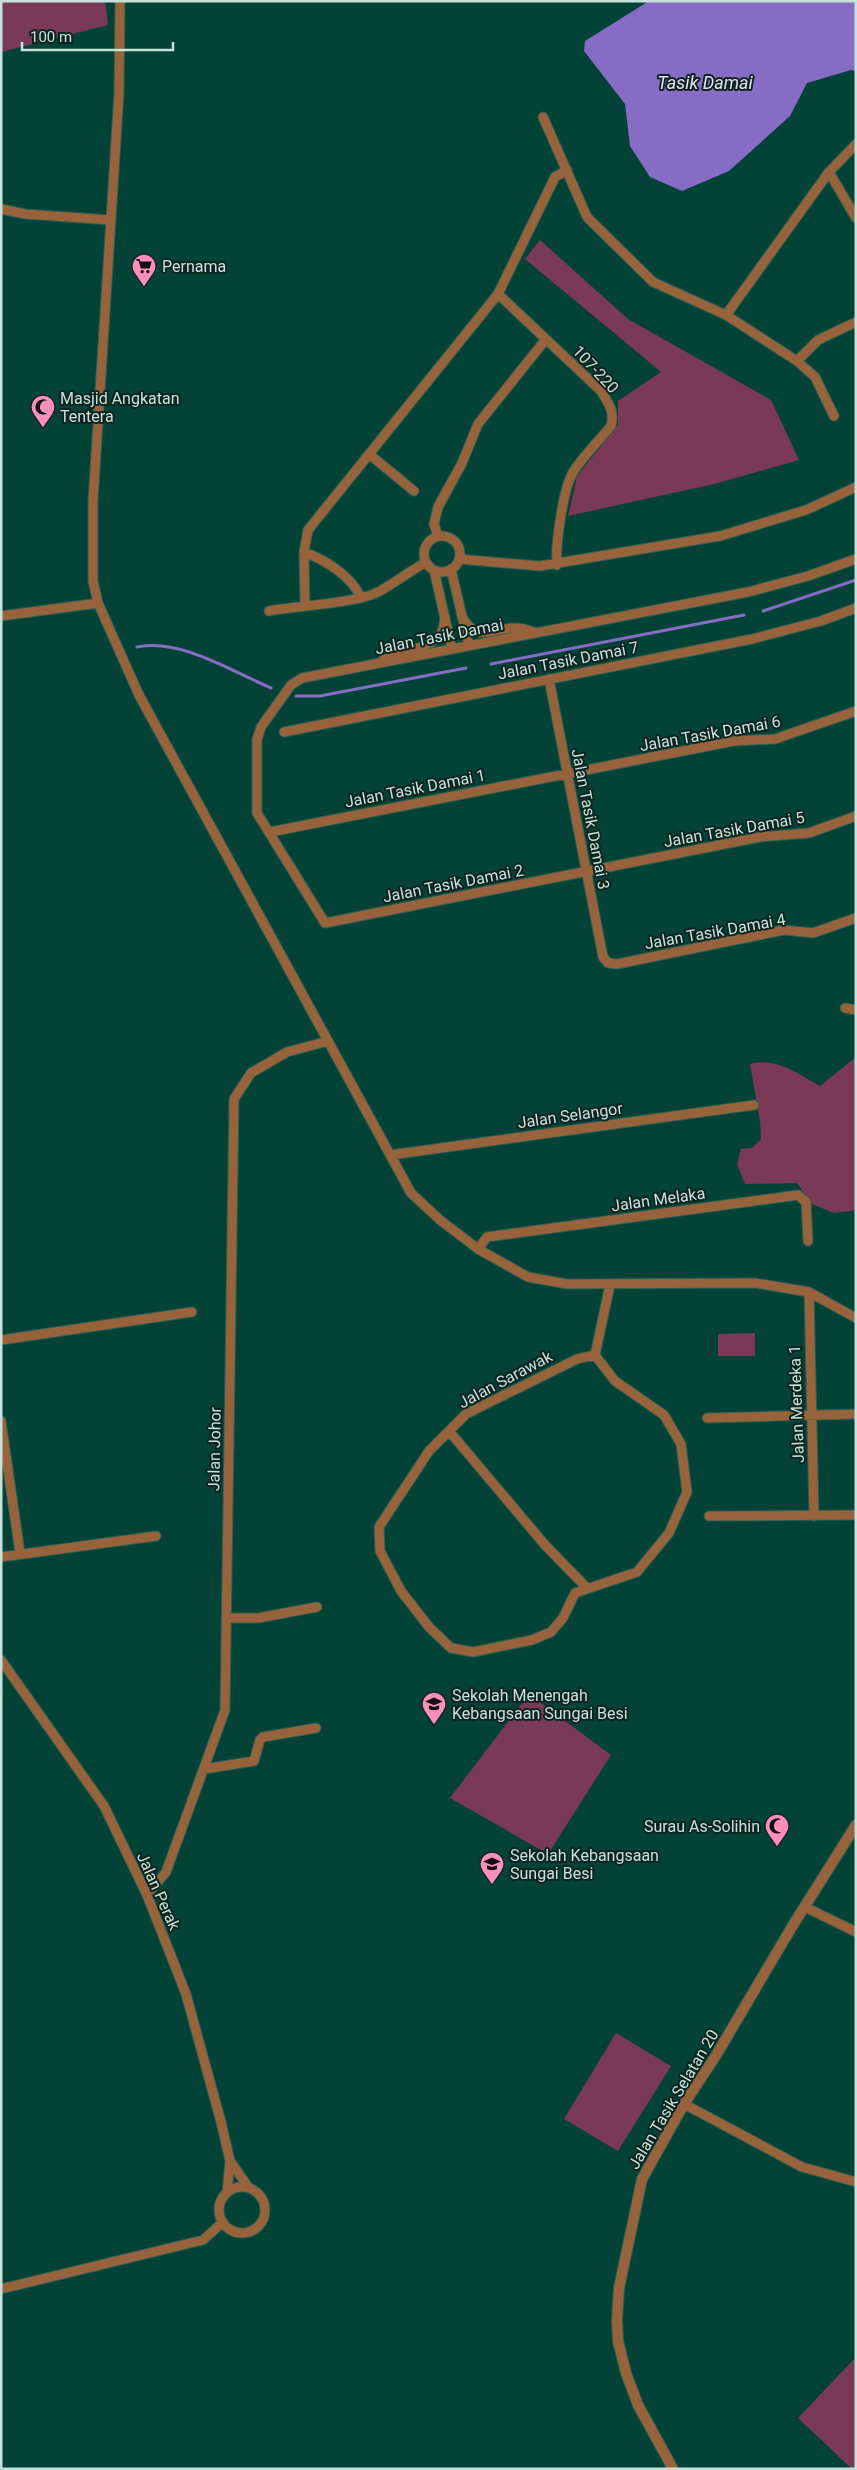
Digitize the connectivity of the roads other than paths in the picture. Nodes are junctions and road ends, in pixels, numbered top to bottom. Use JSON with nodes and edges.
{"nodes":[{"id":1,"x":120,"y":1,"type":"edge"},
{"id":2,"x":544,"y":117,"type":"dead end"},
{"id":3,"x":856,"y":144,"type":"edge"},
{"id":4,"x":567,"y":170,"type":"junction"},
{"id":5,"x":829,"y":172,"type":"junction"},
{"id":6,"x":1,"y":209,"type":"edge"},
{"id":7,"x":856,"y":218,"type":"edge"},
{"id":8,"x":111,"y":220,"type":"junction"},
{"id":9,"x":498,"y":294,"type":"junction"},
{"id":10,"x":726,"y":314,"type":"junction"},
{"id":11,"x":856,"y":322,"type":"edge"},
{"id":12,"x":546,"y":339,"type":"junction"},
{"id":13,"x":797,"y":361,"type":"junction"},
{"id":14,"x":834,"y":416,"type":"dead end"},
{"id":15,"x":369,"y":454,"type":"junction"},
{"id":16,"x":856,"y":487,"type":"edge"},
{"id":17,"x":414,"y":492,"type":"dead end"},
{"id":18,"x":438,"y":536,"type":"junction"},
{"id":19,"x":304,"y":552,"type":"junction"},
{"id":20,"x":459,"y":559,"type":"junction"},
{"id":21,"x":856,"y":559,"type":"edge"},
{"id":22,"x":426,"y":562,"type":"junction"},
{"id":23,"x":557,"y":565,"type":"junction"},
{"id":24,"x":451,"y":569,"type":"junction"},
{"id":25,"x":434,"y":570,"type":"junction"},
{"id":26,"x":361,"y":598,"type":"junction"},
{"id":27,"x":98,"y":603,"type":"junction"},
{"id":28,"x":306,"y":605,"type":"junction"},
{"id":29,"x":856,"y":608,"type":"edge"},
{"id":30,"x":269,"y":610,"type":"dead end"},
{"id":31,"x":1,"y":616,"type":"edge"},
{"id":32,"x":445,"y":617,"type":"junction"},
{"id":33,"x":462,"y":617,"type":"junction"},
{"id":34,"x":536,"y":633,"type":"junction"},
{"id":35,"x":469,"y":646,"type":"junction"},
{"id":36,"x":452,"y":649,"type":"junction"},
{"id":37,"x":377,"y":664,"type":"junction"},
{"id":38,"x":549,"y":679,"type":"junction"},
{"id":39,"x":856,"y":711,"type":"edge"},
{"id":40,"x":284,"y":732,"type":"dead end"},
{"id":41,"x":567,"y":774,"type":"junction"},
{"id":42,"x":856,"y":816,"type":"edge"},
{"id":43,"x":270,"y":832,"type":"junction"},
{"id":44,"x":586,"y":872,"type":"junction"},
{"id":45,"x":856,"y":918,"type":"edge"},
{"id":46,"x":326,"y":924,"type":"joint"},
{"id":47,"x":608,"y":963,"type":"joint"},
{"id":48,"x":845,"y":1008,"type":"dead end"},
{"id":49,"x":856,"y":1010,"type":"edge"},
{"id":50,"x":328,"y":1041,"type":"junction"},
{"id":51,"x":754,"y":1105,"type":"dead end"},
{"id":52,"x":390,"y":1154,"type":"junction"},
{"id":53,"x":808,"y":1241,"type":"dead end"},
{"id":54,"x":478,"y":1249,"type":"junction"},
{"id":55,"x":610,"y":1285,"type":"junction"},
{"id":56,"x":809,"y":1292,"type":"junction"},
{"id":57,"x":192,"y":1312,"type":"dead end"},
{"id":58,"x":856,"y":1318,"type":"edge"},
{"id":59,"x":1,"y":1340,"type":"edge"},
{"id":60,"x":595,"y":1355,"type":"junction"},
{"id":61,"x":856,"y":1414,"type":"edge"},
{"id":62,"x":811,"y":1416,"type":"junction"},
{"id":63,"x":707,"y":1418,"type":"dead end"},
{"id":64,"x":1,"y":1421,"type":"edge"},
{"id":65,"x":449,"y":1431,"type":"junction"},
{"id":66,"x":856,"y":1515,"type":"edge"},
{"id":67,"x":709,"y":1516,"type":"dead end"},
{"id":68,"x":814,"y":1516,"type":"junction"},
{"id":69,"x":156,"y":1536,"type":"dead end"},
{"id":70,"x":20,"y":1553,"type":"junction"},
{"id":71,"x":1,"y":1557,"type":"edge"},
{"id":72,"x":586,"y":1587,"type":"junction"},
{"id":73,"x":317,"y":1608,"type":"dead end"},
{"id":74,"x":226,"y":1618,"type":"junction"},
{"id":75,"x":1,"y":1660,"type":"edge"},
{"id":76,"x":316,"y":1728,"type":"dead end"},
{"id":77,"x":204,"y":1769,"type":"junction"},
{"id":78,"x":856,"y":1825,"type":"edge"},
{"id":79,"x":147,"y":1895,"type":"junction"},
{"id":80,"x":805,"y":1907,"type":"junction"},
{"id":81,"x":856,"y":1932,"type":"edge"},
{"id":82,"x":684,"y":2104,"type":"junction"},
{"id":83,"x":230,"y":2161,"type":"junction"},
{"id":84,"x":856,"y":2182,"type":"edge"},
{"id":85,"x":249,"y":2188,"type":"junction"},
{"id":86,"x":227,"y":2193,"type":"junction"},
{"id":87,"x":223,"y":2222,"type":"junction"},
{"id":88,"x":1,"y":2289,"type":"edge"},
{"id":89,"x":673,"y":2469,"type":"edge"}],
"edges":[{"from":1,"to":8,"type":"street"},
{"from":2,"to":4,"type":"street"},
{"from":3,"to":5,"type":"street"},
{"from":4,"to":9,"type":"street"},
{"from":4,"to":10,"type":"street"},
{"from":5,"to":7,"type":"street"},
{"from":5,"to":10,"type":"street"},
{"from":6,"to":8,"type":"street"},
{"from":8,"to":27,"type":"street"},
{"from":9,"to":12,"type":"street","name":"107-220"},
{"from":9,"to":15,"type":"street"},
{"from":10,"to":13,"type":"street"},
{"from":11,"to":13,"type":"street"},
{"from":12,"to":18,"type":"street"},
{"from":12,"to":23,"type":"street","name":"107-220"},
{"from":13,"to":14,"type":"street"},
{"from":15,"to":17,"type":"street"},
{"from":15,"to":19,"type":"street"},
{"from":16,"to":23,"type":"street"},
{"from":18,"to":20,"type":"street"},
{"from":18,"to":22,"type":"street"},
{"from":19,"to":26,"type":"street"},
{"from":19,"to":28,"type":"street"},
{"from":20,"to":23,"type":"street"},
{"from":20,"to":24,"type":"street"},
{"from":21,"to":34,"type":"street","name":"Jalan Tasik Damai"},
{"from":22,"to":25,"type":"street"},
{"from":22,"to":26,"type":"street"},
{"from":24,"to":25,"type":"street"},
{"from":24,"to":33,"type":"street"},
{"from":25,"to":32,"type":"street"},
{"from":26,"to":28,"type":"street"},
{"from":27,"to":31,"type":"street"},
{"from":27,"to":50,"type":"street"},
{"from":28,"to":30,"type":"street"},
{"from":29,"to":38,"type":"street","name":"Jalan Tasik Damai 7"},
{"from":32,"to":36,"type":"street"},
{"from":32,"to":37,"type":"street"},
{"from":33,"to":34,"type":"street"},
{"from":33,"to":35,"type":"street"},
{"from":34,"to":35,"type":"street","name":"Jalan Tasik Damai"},
{"from":35,"to":36,"type":"street","name":"Jalan Tasik Damai"},
{"from":36,"to":37,"type":"street","name":"Jalan Tasik Damai"},
{"from":37,"to":43,"type":"street","name":"Jalan Tasik Damai"},
{"from":38,"to":40,"type":"street","name":"Jalan Tasik Damai 7"},
{"from":38,"to":41,"type":"street","name":"Jalan Tasik Damai 3"},
{"from":39,"to":41,"type":"street","name":"Jalan Tasik Damai 6"},
{"from":41,"to":43,"type":"street","name":"Jalan Tasik Damai 1"},
{"from":41,"to":44,"type":"street","name":"Jalan Tasik Damai 3"},
{"from":42,"to":44,"type":"street","name":"Jalan Tasik Damai 5"},
{"from":43,"to":46,"type":"street","name":"Jalan Tasik Damai"},
{"from":44,"to":46,"type":"street","name":"Jalan Tasik Damai 2"},
{"from":44,"to":47,"type":"street","name":"Jalan Tasik Damai 3"},
{"from":45,"to":47,"type":"street","name":"Jalan Tasik Damai 4"},
{"from":48,"to":49,"type":"street"},
{"from":50,"to":52,"type":"street"},
{"from":50,"to":74,"type":"street","name":"Jalan Johor"},
{"from":51,"to":52,"type":"street","name":"Jalan Selangor"},
{"from":52,"to":54,"type":"street"},
{"from":53,"to":54,"type":"street","name":"Jalan Melaka"},
{"from":54,"to":55,"type":"street"},
{"from":55,"to":56,"type":"street"},
{"from":55,"to":60,"type":"street"},
{"from":56,"to":58,"type":"street"},
{"from":56,"to":62,"type":"street","name":"Jalan Merdeka 1"},
{"from":57,"to":59,"type":"street"},
{"from":60,"to":65,"type":"street","name":"Jalan Sarawak"},
{"from":60,"to":72,"type":"street"},
{"from":61,"to":62,"type":"street"},
{"from":62,"to":63,"type":"street"},
{"from":62,"to":68,"type":"street","name":"Jalan Merdeka 1"},
{"from":64,"to":70,"type":"street"},
{"from":65,"to":72,"type":"street"},
{"from":65,"to":72,"type":"street","name":"Jalan Sarawak"},
{"from":66,"to":68,"type":"street"},
{"from":67,"to":68,"type":"street"},
{"from":69,"to":70,"type":"street"},
{"from":70,"to":71,"type":"street"},
{"from":73,"to":74,"type":"street"},
{"from":74,"to":77,"type":"street","name":"Jalan Johor"},
{"from":75,"to":79,"type":"street","name":"Jalan Perak"},
{"from":76,"to":77,"type":"street"},
{"from":77,"to":79,"type":"street","name":"Jalan Johor"},
{"from":78,"to":80,"type":"street","name":"Jalan Tasik Selatan 20"},
{"from":79,"to":83,"type":"street","name":"Jalan Perak"},
{"from":80,"to":81,"type":"street"},
{"from":80,"to":82,"type":"street","name":"Jalan Tasik Selatan 20"},
{"from":82,"to":84,"type":"street"},
{"from":82,"to":89,"type":"street","name":"Jalan Tasik Selatan 20"},
{"from":83,"to":85,"type":"street","name":"Jalan Perak"},
{"from":83,"to":86,"type":"street","name":"Jalan Perak"},
{"from":85,"to":86,"type":"street"},
{"from":85,"to":87,"type":"street"},
{"from":86,"to":87,"type":"street"},
{"from":87,"to":88,"type":"street"}]}
